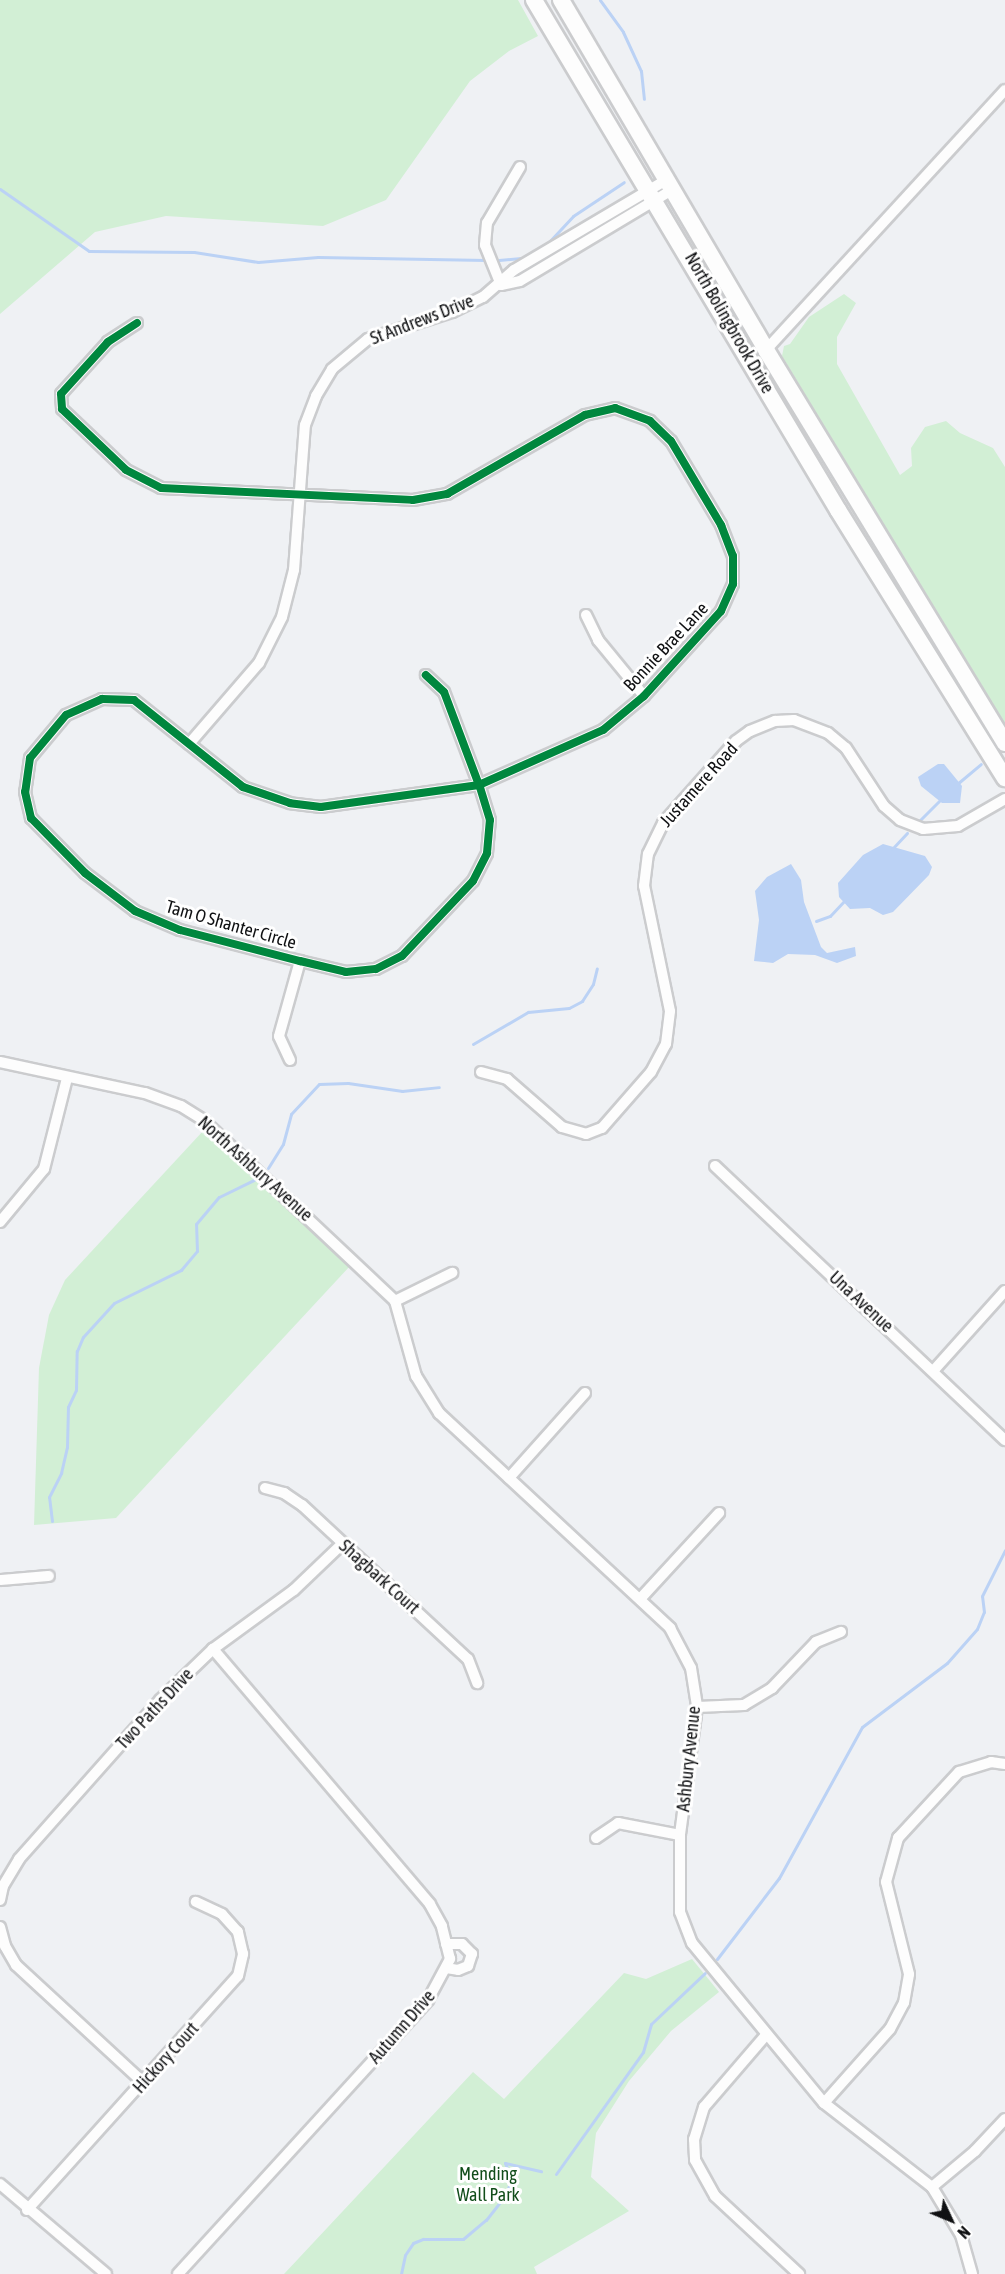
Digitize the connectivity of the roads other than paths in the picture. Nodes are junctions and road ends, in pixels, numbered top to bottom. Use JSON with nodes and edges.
{"nodes":[{"id":1,"x":534,"y":0,"type":"edge"},
{"id":2,"x":561,"y":0,"type":"edge"},
{"id":3,"x":1005,"y":90,"type":"edge"},
{"id":4,"x":520,"y":167,"type":"dead end"},
{"id":5,"x":671,"y":184,"type":"junction"},
{"id":6,"x":653,"y":195,"type":"junction"},
{"id":7,"x":501,"y":285,"type":"junction"},
{"id":8,"x":137,"y":323,"type":"dead end"},
{"id":9,"x":766,"y":350,"type":"junction"},
{"id":10,"x":300,"y":494,"type":"junction"},
{"id":11,"x":586,"y":615,"type":"dead end"},
{"id":12,"x":426,"y":675,"type":"dead end"},
{"id":13,"x":644,"y":696,"type":"junction"},
{"id":14,"x":1005,"y":743,"type":"edge"},
{"id":15,"x":189,"y":744,"type":"junction"},
{"id":16,"x":1005,"y":778,"type":"edge"},
{"id":17,"x":479,"y":785,"type":"junction"},
{"id":18,"x":1005,"y":799,"type":"edge"},
{"id":19,"x":300,"y":961,"type":"junction"},
{"id":20,"x":290,"y":1060,"type":"dead end"},
{"id":21,"x":0,"y":1062,"type":"edge"},
{"id":22,"x":481,"y":1072,"type":"dead end"},
{"id":23,"x":67,"y":1078,"type":"junction"},
{"id":24,"x":715,"y":1166,"type":"dead end"},
{"id":25,"x":0,"y":1222,"type":"edge"},
{"id":26,"x":452,"y":1273,"type":"dead end"},
{"id":27,"x":1005,"y":1291,"type":"edge"},
{"id":28,"x":395,"y":1301,"type":"junction"},
{"id":29,"x":934,"y":1370,"type":"junction"},
{"id":30,"x":585,"y":1393,"type":"dead end"},
{"id":31,"x":1005,"y":1440,"type":"edge"},
{"id":32,"x":509,"y":1478,"type":"junction"},
{"id":33,"x":265,"y":1488,"type":"dead end"},
{"id":34,"x":719,"y":1513,"type":"dead end"},
{"id":35,"x":342,"y":1544,"type":"junction"},
{"id":36,"x":49,"y":1576,"type":"dead end"},
{"id":37,"x":0,"y":1580,"type":"edge"},
{"id":38,"x":640,"y":1599,"type":"junction"},
{"id":39,"x":841,"y":1632,"type":"dead end"},
{"id":40,"x":213,"y":1649,"type":"junction"},
{"id":41,"x":477,"y":1683,"type":"dead end"},
{"id":42,"x":697,"y":1707,"type":"junction"},
{"id":43,"x":1005,"y":1764,"type":"edge"},
{"id":44,"x":680,"y":1835,"type":"junction"},
{"id":45,"x":596,"y":1838,"type":"dead end"},
{"id":46,"x":0,"y":1900,"type":"edge"},
{"id":47,"x":196,"y":1902,"type":"dead end"},
{"id":48,"x":0,"y":1926,"type":"edge"},
{"id":49,"x":446,"y":1944,"type":"junction"},
{"id":50,"x":446,"y":1968,"type":"junction"},
{"id":51,"x":766,"y":2035,"type":"junction"},
{"id":52,"x":144,"y":2083,"type":"junction"},
{"id":53,"x":824,"y":2103,"type":"junction"},
{"id":54,"x":1005,"y":2119,"type":"edge"},
{"id":55,"x":0,"y":2184,"type":"edge"},
{"id":56,"x":932,"y":2187,"type":"junction"},
{"id":57,"x":27,"y":2210,"type":"junction"},
{"id":58,"x":106,"y":2274,"type":"edge"},
{"id":59,"x":178,"y":2274,"type":"edge"},
{"id":60,"x":799,"y":2274,"type":"edge"},
{"id":61,"x":972,"y":2274,"type":"edge"}],
"edges":[{"from":1,"to":6,"type":"main road","name":"North Bolingbrook Drive"},
{"from":2,"to":5,"type":"main road","name":"North Bolingbrook Drive"},
{"from":3,"to":9,"type":"street"},
{"from":4,"to":7,"type":"street"},
{"from":5,"to":6,"type":"street","name":"St Andrews Drive"},
{"from":5,"to":9,"type":"main road","name":"North Bolingbrook Drive"},
{"from":6,"to":7,"type":"street","name":"St Andrews Drive"},
{"from":6,"to":16,"type":"main road","name":"North Bolingbrook Drive"},
{"from":7,"to":10,"type":"street","name":"St Andrews Drive"},
{"from":8,"to":10,"type":"street","name":"Bonnie Brae Lane"},
{"from":9,"to":14,"type":"main road","name":"North Bolingbrook Drive"},
{"from":10,"to":13,"type":"street","name":"Bonnie Brae Lane"},
{"from":10,"to":15,"type":"street","name":"St Andrews Drive"},
{"from":11,"to":13,"type":"street"},
{"from":12,"to":17,"type":"street","name":"Tam O Shanter Circle"},
{"from":13,"to":17,"type":"street","name":"Bonnie Brae Lane"},
{"from":15,"to":17,"type":"street","name":"Bonnie Brae Lane"},
{"from":15,"to":19,"type":"street","name":"Tam O Shanter Circle"},
{"from":17,"to":19,"type":"street","name":"Tam O Shanter Circle"},
{"from":18,"to":22,"type":"street","name":"Justamere Road"},
{"from":19,"to":20,"type":"street"},
{"from":21,"to":23,"type":"street","name":"North Ashbury Avenue"},
{"from":23,"to":25,"type":"street"},
{"from":23,"to":28,"type":"street","name":"North Ashbury Avenue"},
{"from":24,"to":29,"type":"street","name":"Una Avenue"},
{"from":26,"to":28,"type":"street"},
{"from":27,"to":29,"type":"street"},
{"from":28,"to":32,"type":"street","name":"Ashbury Avenue"},
{"from":29,"to":31,"type":"street","name":"Una Avenue"},
{"from":30,"to":32,"type":"street"},
{"from":32,"to":38,"type":"street","name":"Ashbury Avenue"},
{"from":33,"to":35,"type":"street","name":"Shagbark Court"},
{"from":34,"to":38,"type":"street"},
{"from":35,"to":40,"type":"street","name":"Two Paths Drive"},
{"from":35,"to":41,"type":"street","name":"Shagbark Court"},
{"from":36,"to":37,"type":"street"},
{"from":38,"to":42,"type":"street","name":"Ashbury Avenue"},
{"from":39,"to":42,"type":"street"},
{"from":40,"to":46,"type":"street","name":"Two Paths Drive"},
{"from":40,"to":49,"type":"street","name":"Autumn Drive"},
{"from":42,"to":44,"type":"street","name":"Ashbury Avenue"},
{"from":43,"to":53,"type":"street"},
{"from":44,"to":45,"type":"street"},
{"from":44,"to":51,"type":"street","name":"Ashbury Avenue"},
{"from":47,"to":52,"type":"street","name":"Hickory Court"},
{"from":48,"to":52,"type":"street"},
{"from":49,"to":50,"type":"street","name":"Autumn Drive"},
{"from":49,"to":50,"type":"street"},
{"from":50,"to":59,"type":"street","name":"Autumn Drive"},
{"from":51,"to":53,"type":"street","name":"Ashbury Avenue"},
{"from":51,"to":60,"type":"street"},
{"from":52,"to":57,"type":"street","name":"Hickory Court"},
{"from":53,"to":56,"type":"street","name":"Ashbury Avenue"},
{"from":54,"to":56,"type":"street"},
{"from":55,"to":57,"type":"street"},
{"from":56,"to":61,"type":"street","name":"Ashbury Avenue"},
{"from":57,"to":58,"type":"street"}]}
